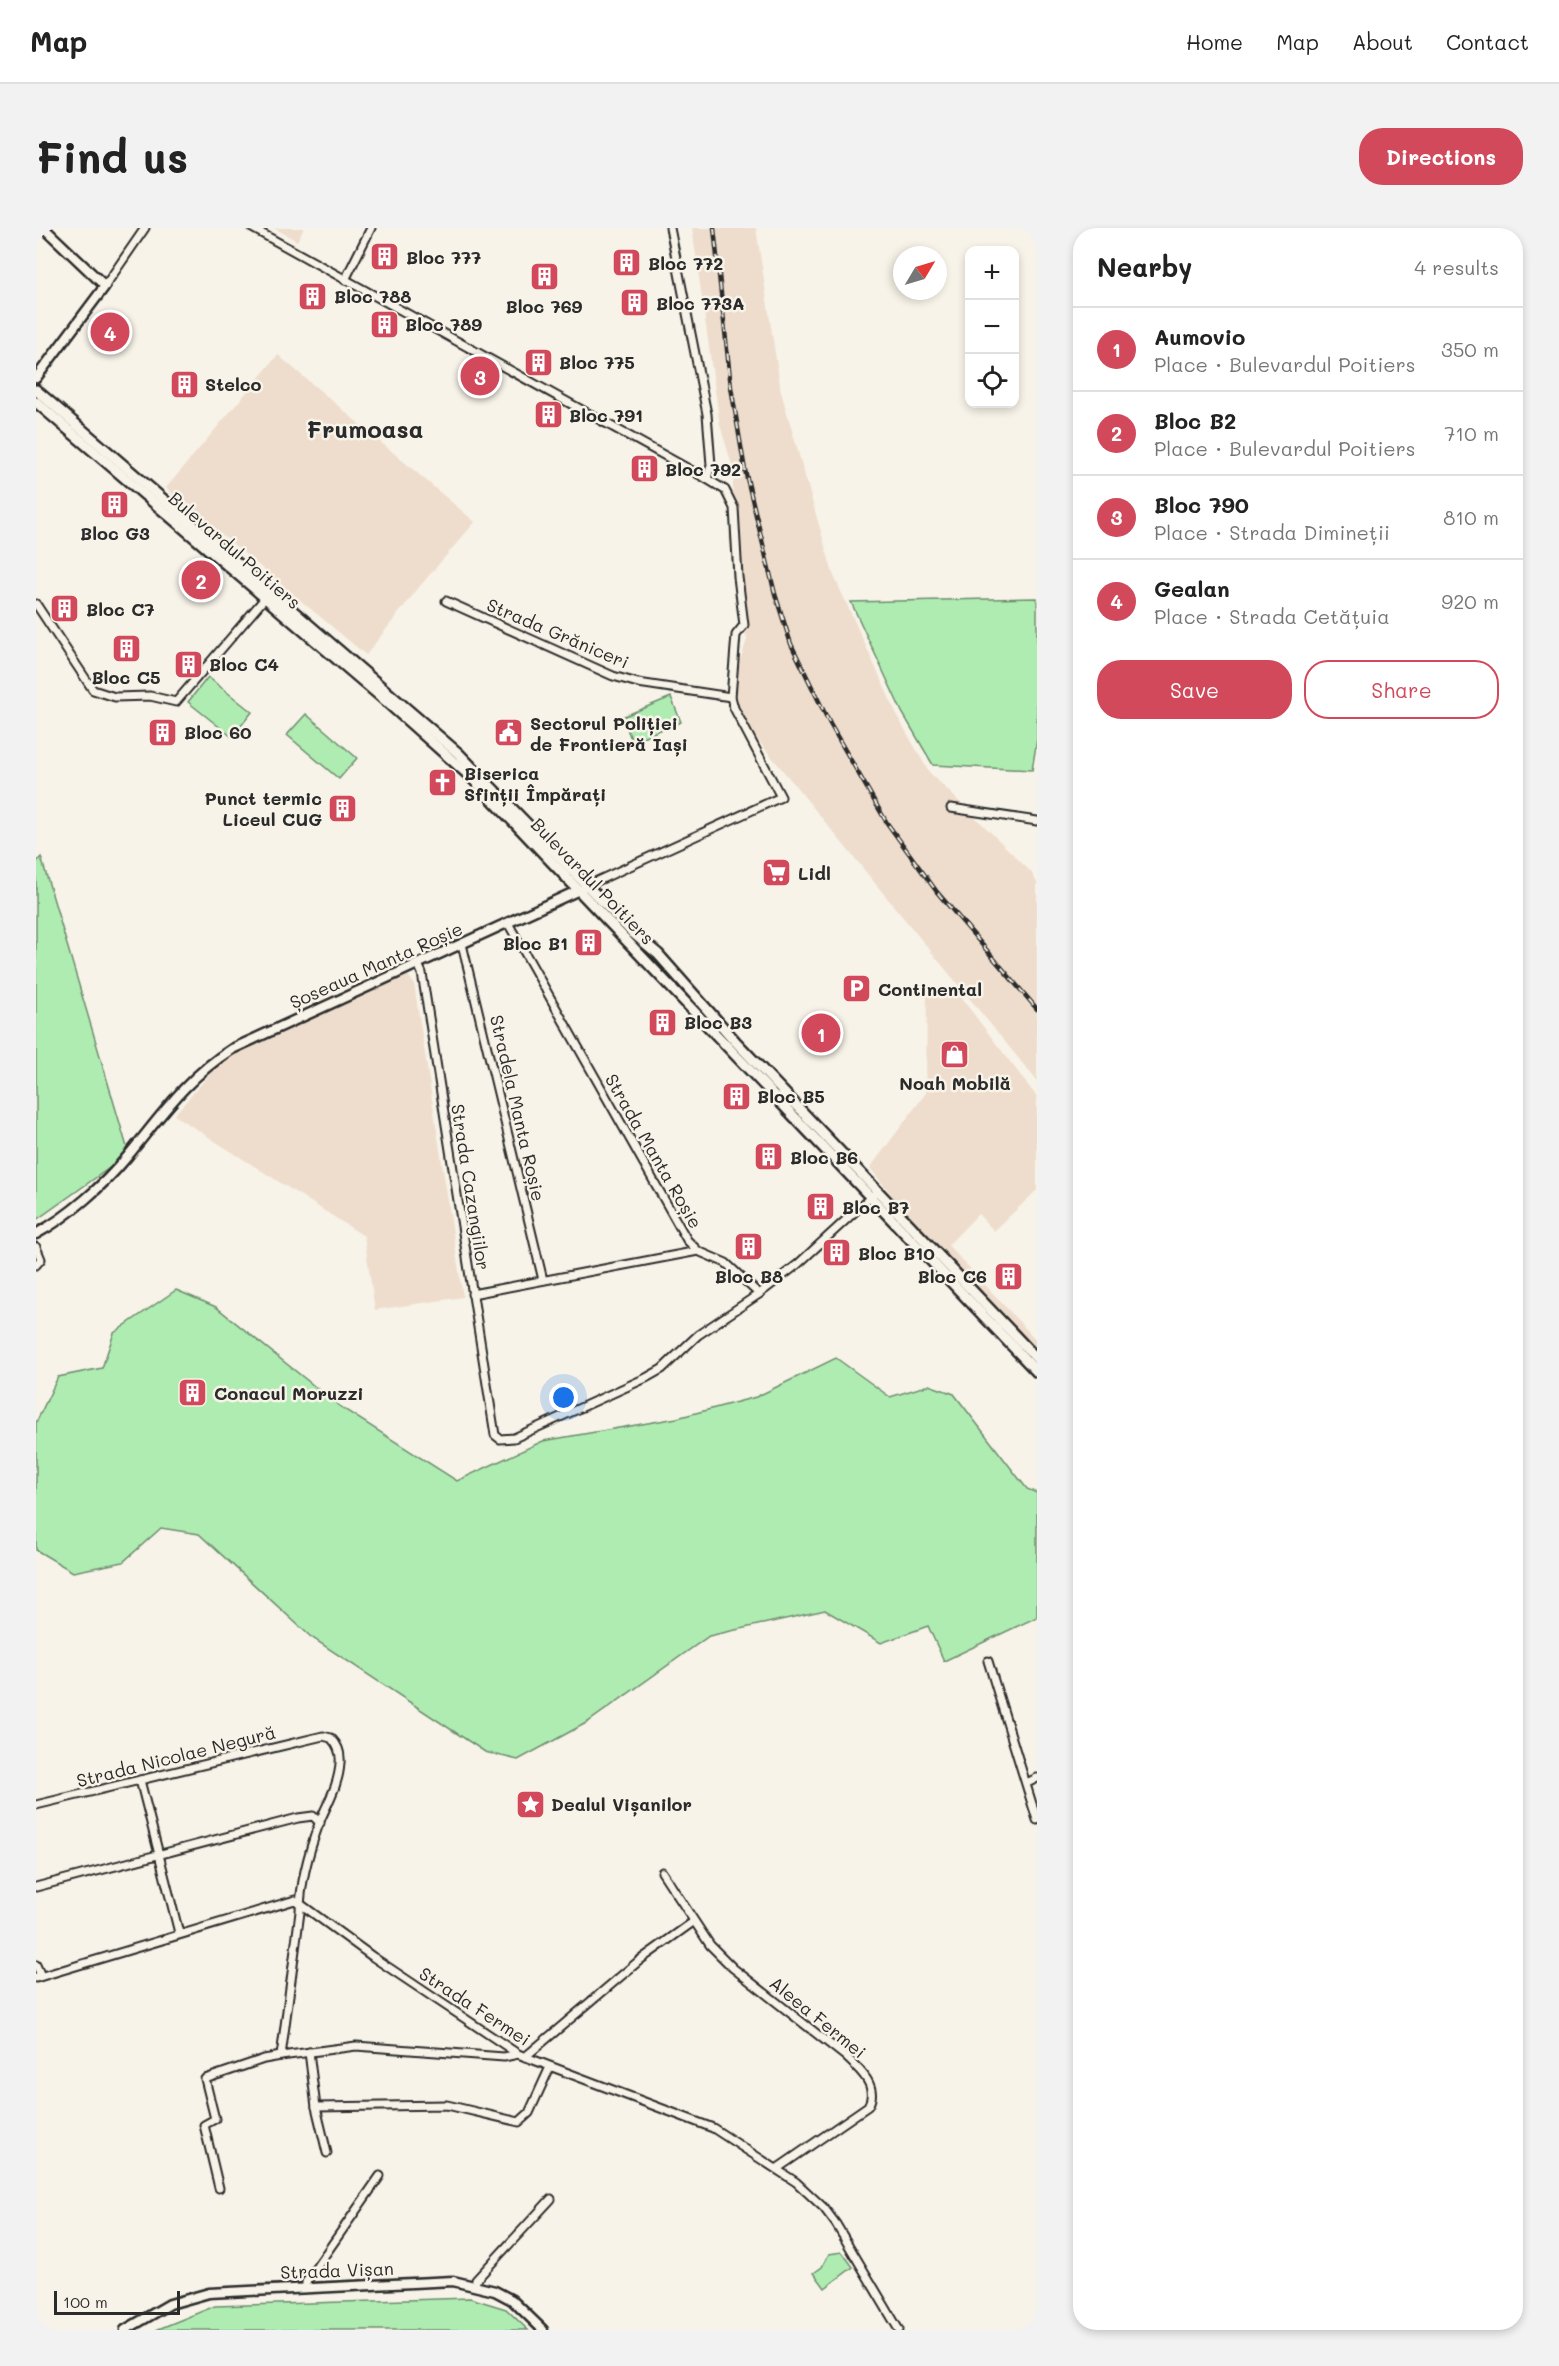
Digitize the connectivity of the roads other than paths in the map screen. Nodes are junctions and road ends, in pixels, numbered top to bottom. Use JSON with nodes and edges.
{"nodes":[{"id":1,"x":44,"y":228,"type":"edge"},
{"id":2,"x":146,"y":228,"type":"edge"},
{"id":3,"x":252,"y":228,"type":"edge"},
{"id":4,"x":371,"y":228,"type":"edge"},
{"id":5,"x":670,"y":228,"type":"edge"},
{"id":6,"x":345,"y":280,"type":"junction"},
{"id":7,"x":105,"y":286,"type":"junction"},
{"id":8,"x":36,"y":378,"type":"edge"},
{"id":9,"x":36,"y":390,"type":"edge"},
{"id":10,"x":36,"y":402,"type":"edge"},
{"id":11,"x":707,"y":479,"type":"junction"},
{"id":12,"x":265,"y":598,"type":"junction"},
{"id":13,"x":446,"y":601,"type":"dead end"},
{"id":14,"x":36,"y":604,"type":"edge"},
{"id":15,"x":731,"y":697,"type":"junction"},
{"id":16,"x":951,"y":808,"type":"dead end"},
{"id":17,"x":1037,"y":821,"type":"edge"},
{"id":18,"x":583,"y":888,"type":"junction"},
{"id":19,"x":508,"y":923,"type":"junction"},
{"id":20,"x":462,"y":944,"type":"junction"},
{"id":21,"x":418,"y":964,"type":"junction"},
{"id":22,"x":875,"y":1194,"type":"junction"},
{"id":23,"x":36,"y":1234,"type":"edge"},
{"id":24,"x":36,"y":1247,"type":"edge"},
{"id":25,"x":698,"y":1251,"type":"junction"},
{"id":26,"x":36,"y":1265,"type":"edge"},
{"id":27,"x":543,"y":1280,"type":"junction"},
{"id":28,"x":472,"y":1294,"type":"junction"},
{"id":29,"x":759,"y":1294,"type":"junction"},
{"id":30,"x":1037,"y":1359,"type":"edge"},
{"id":31,"x":1037,"y":1372,"type":"edge"},
{"id":32,"x":988,"y":1660,"type":"dead end"},
{"id":33,"x":1037,"y":1778,"type":"edge"},
{"id":34,"x":140,"y":1780,"type":"junction"},
{"id":35,"x":1027,"y":1783,"type":"junction"},
{"id":36,"x":36,"y":1806,"type":"edge"},
{"id":37,"x":1037,"y":1820,"type":"edge"},
{"id":38,"x":320,"y":1823,"type":"junction"},
{"id":39,"x":159,"y":1857,"type":"junction"},
{"id":40,"x":662,"y":1872,"type":"dead end"},
{"id":41,"x":36,"y":1887,"type":"edge"},
{"id":42,"x":300,"y":1903,"type":"junction"},
{"id":43,"x":692,"y":1924,"type":"junction"},
{"id":44,"x":179,"y":1933,"type":"junction"},
{"id":45,"x":36,"y":1965,"type":"edge"},
{"id":46,"x":39,"y":1977,"type":"edge"},
{"id":47,"x":309,"y":2052,"type":"junction"},
{"id":48,"x":281,"y":2056,"type":"junction"},
{"id":49,"x":521,"y":2056,"type":"junction"},
{"id":50,"x":550,"y":2067,"type":"junction"},
{"id":51,"x":316,"y":2107,"type":"junction"},
{"id":52,"x":327,"y":2153,"type":"dead end"},
{"id":53,"x":778,"y":2168,"type":"junction"},
{"id":54,"x":380,"y":2176,"type":"dead end"},
{"id":55,"x":219,"y":2188,"type":"dead end"},
{"id":56,"x":551,"y":2199,"type":"dead end"},
{"id":57,"x":475,"y":2285,"type":"junction"},
{"id":58,"x":306,"y":2288,"type":"junction"},
{"id":59,"x":125,"y":2330,"type":"edge"},
{"id":60,"x":543,"y":2330,"type":"edge"},
{"id":61,"x":899,"y":2330,"type":"edge"}],
"edges":[{"from":1,"to":7,"type":"street"},
{"from":2,"to":7,"type":"street"},
{"from":3,"to":6,"type":"street"},
{"from":4,"to":6,"type":"street"},
{"from":5,"to":11,"type":"street"},
{"from":6,"to":11,"type":"street"},
{"from":7,"to":8,"type":"street"},
{"from":9,"to":18,"type":"main road","name":"Bulevardul Poitiers"},
{"from":10,"to":12,"type":"main road","name":"Bulevardul Poitiers"},
{"from":11,"to":15,"type":"street"},
{"from":12,"to":14,"type":"street"},
{"from":12,"to":18,"type":"main road","name":"Bulevardul Poitiers"},
{"from":13,"to":15,"type":"street","name":"Strada Grăniceri"},
{"from":15,"to":18,"type":"street","name":"Șoseaua Manta Roșie"},
{"from":16,"to":17,"type":"street"},
{"from":18,"to":19,"type":"street","name":"Șoseaua Manta Roșie"},
{"from":18,"to":22,"type":"main road","name":"Bulevardul Poitiers"},
{"from":19,"to":20,"type":"street","name":"Șoseaua Manta Roșie"},
{"from":19,"to":25,"type":"street","name":"Strada Manta Roșie"},
{"from":20,"to":21,"type":"street","name":"Șoseaua Manta Roșie"},
{"from":20,"to":27,"type":"street","name":"Stradela Manta Roșie"},
{"from":21,"to":23,"type":"street","name":"Șoseaua Manta Roșie"},
{"from":21,"to":28,"type":"street","name":"Strada Cazangiilor"},
{"from":22,"to":29,"type":"street"},
{"from":22,"to":30,"type":"main road","name":"Bulevardul Poitiers"},
{"from":22,"to":31,"type":"main road","name":"Bulevardul Poitiers"},
{"from":24,"to":26,"type":"street"},
{"from":25,"to":27,"type":"street","name":"Strada Cazangiilor"},
{"from":25,"to":29,"type":"street","name":"Strada Manta Roșie"},
{"from":27,"to":28,"type":"street","name":"Strada Cazangiilor"},
{"from":28,"to":29,"type":"street"},
{"from":32,"to":35,"type":"street"},
{"from":33,"to":35,"type":"street"},
{"from":34,"to":36,"type":"street","name":"Strada Nicolae Negură"},
{"from":34,"to":38,"type":"street","name":"Strada Nicolae Negură"},
{"from":34,"to":39,"type":"street"},
{"from":35,"to":37,"type":"street"},
{"from":38,"to":39,"type":"street"},
{"from":38,"to":42,"type":"street"},
{"from":39,"to":41,"type":"street"},
{"from":39,"to":44,"type":"street"},
{"from":40,"to":43,"type":"street","name":"Aleea Fermei"},
{"from":42,"to":44,"type":"street"},
{"from":42,"to":48,"type":"street"},
{"from":42,"to":49,"type":"street","name":"Strada Fermei"},
{"from":43,"to":49,"type":"street"},
{"from":43,"to":53,"type":"street","name":"Aleea Fermei"},
{"from":44,"to":46,"type":"street"},
{"from":45,"to":46,"type":"street"},
{"from":47,"to":48,"type":"street"},
{"from":47,"to":49,"type":"street"},
{"from":47,"to":51,"type":"street"},
{"from":48,"to":55,"type":"street"},
{"from":49,"to":50,"type":"street","name":"Strada Fermei"},
{"from":50,"to":51,"type":"street"},
{"from":50,"to":53,"type":"street","name":"Strada Fermei"},
{"from":51,"to":52,"type":"street"},
{"from":53,"to":61,"type":"street","name":"Strada Fermei"},
{"from":54,"to":58,"type":"street"},
{"from":56,"to":57,"type":"street"},
{"from":57,"to":58,"type":"street","name":"Strada Vișan"},
{"from":57,"to":60,"type":"street","name":"Strada Vișan"},
{"from":58,"to":59,"type":"street","name":"Strada Vișan"}]}
